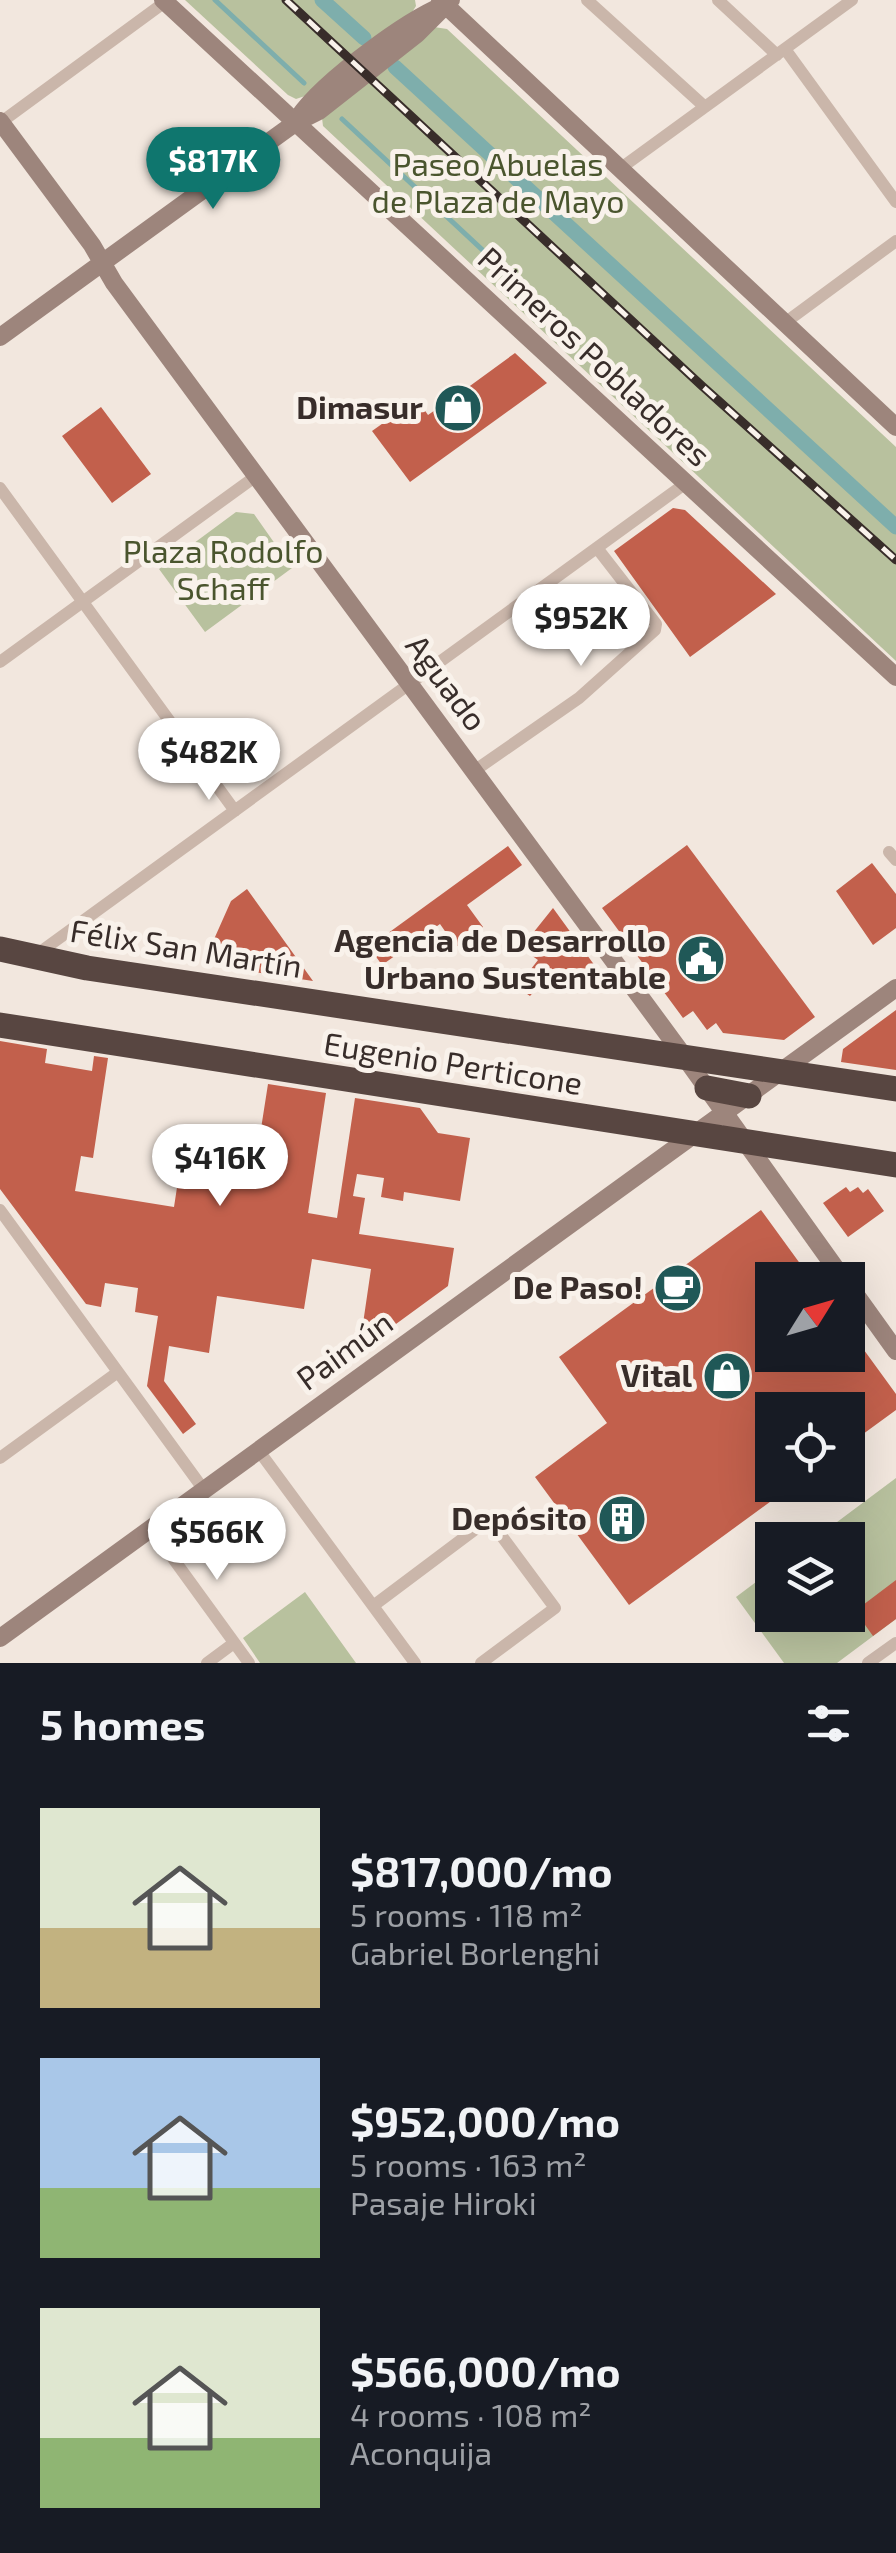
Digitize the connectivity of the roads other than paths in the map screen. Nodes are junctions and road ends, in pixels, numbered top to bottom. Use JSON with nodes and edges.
{"nodes":[{"id":1,"x":587,"y":0,"type":"edge"},
{"id":2,"x":718,"y":0,"type":"edge"},
{"id":3,"x":164,"y":1,"type":"edge"},
{"id":4,"x":445,"y":2,"type":"edge"},
{"id":5,"x":846,"y":2,"type":"edge"},
{"id":6,"x":781,"y":52,"type":"junction"},
{"id":7,"x":704,"y":107,"type":"junction"},
{"id":8,"x":0,"y":122,"type":"edge"},
{"id":9,"x":295,"y":123,"type":"junction"},
{"id":10,"x":621,"y":168,"type":"junction"},
{"id":11,"x":896,"y":202,"type":"edge"},
{"id":12,"x":896,"y":242,"type":"edge"},
{"id":13,"x":102,"y":263,"type":"junction"},
{"id":14,"x":786,"y":322,"type":"junction"},
{"id":15,"x":0,"y":337,"type":"edge"},
{"id":16,"x":896,"y":427,"type":"edge"},
{"id":17,"x":256,"y":476,"type":"junction"},
{"id":18,"x":686,"y":483,"type":"junction"},
{"id":19,"x":0,"y":488,"type":"edge"},
{"id":20,"x":597,"y":548,"type":"junction"},
{"id":21,"x":83,"y":602,"type":"junction"},
{"id":22,"x":0,"y":662,"type":"edge"},
{"id":23,"x":896,"y":677,"type":"edge"},
{"id":24,"x":410,"y":685,"type":"junction"},
{"id":25,"x":474,"y":771,"type":"junction"},
{"id":26,"x":235,"y":811,"type":"junction"},
{"id":27,"x":0,"y":949,"type":"edge"},
{"id":28,"x":34,"y":956,"type":"junction"},
{"id":29,"x":896,"y":988,"type":"edge"},
{"id":30,"x":0,"y":1025,"type":"edge"},
{"id":31,"x":686,"y":1059,"type":"junction"},
{"id":32,"x":780,"y":1073,"type":"junction"},
{"id":33,"x":707,"y":1088,"type":"junction"},
{"id":34,"x":896,"y":1089,"type":"edge"},
{"id":35,"x":749,"y":1096,"type":"junction"},
{"id":36,"x":724,"y":1113,"type":"junction"},
{"id":37,"x":695,"y":1135,"type":"junction"},
{"id":38,"x":745,"y":1144,"type":"junction"},
{"id":39,"x":896,"y":1165,"type":"edge"},
{"id":40,"x":0,"y":1210,"type":"edge"},
{"id":41,"x":5,"y":1227,"type":"edge"},
{"id":42,"x":831,"y":1262,"type":"edge"},
{"id":43,"x":865,"y":1308,"type":"edge"},
{"id":44,"x":896,"y":1351,"type":"edge"},
{"id":45,"x":118,"y":1372,"type":"junction"},
{"id":46,"x":258,"y":1451,"type":"junction"},
{"id":47,"x":0,"y":1458,"type":"edge"},
{"id":48,"x":204,"y":1490,"type":"junction"},
{"id":49,"x":152,"y":1528,"type":"junction"},
{"id":50,"x":372,"y":1606,"type":"junction"},
{"id":51,"x":0,"y":1638,"type":"edge"},
{"id":52,"x":234,"y":1643,"type":"junction"},
{"id":53,"x":896,"y":1643,"type":"edge"},
{"id":54,"x":207,"y":1663,"type":"edge"},
{"id":55,"x":249,"y":1663,"type":"edge"},
{"id":56,"x":415,"y":1663,"type":"edge"},
{"id":57,"x":481,"y":1663,"type":"edge"},
{"id":58,"x":868,"y":1663,"type":"edge"}],
"edges":[{"from":1,"to":7,"type":"street"},
{"from":2,"to":6,"type":"street"},
{"from":3,"to":8,"type":"street"},
{"from":3,"to":9,"type":"street","name":"Primeros Pobladores"},
{"from":4,"to":9,"type":"street"},
{"from":4,"to":10,"type":"street"},
{"from":5,"to":6,"type":"street"},
{"from":6,"to":7,"type":"street"},
{"from":6,"to":11,"type":"street"},
{"from":7,"to":10,"type":"street"},
{"from":8,"to":13,"type":"street","name":"Aguado"},
{"from":9,"to":13,"type":"street"},
{"from":9,"to":18,"type":"street","name":"Primeros Pobladores"},
{"from":10,"to":14,"type":"street"},
{"from":12,"to":14,"type":"street"},
{"from":13,"to":15,"type":"street"},
{"from":13,"to":17,"type":"street","name":"Aguado"},
{"from":14,"to":16,"type":"street"},
{"from":17,"to":21,"type":"street"},
{"from":17,"to":24,"type":"street","name":"Aguado"},
{"from":18,"to":20,"type":"street"},
{"from":18,"to":23,"type":"street","name":"Primeros Pobladores"},
{"from":19,"to":21,"type":"street"},
{"from":20,"to":24,"type":"street"},
{"from":20,"to":25,"type":"street"},
{"from":21,"to":22,"type":"street"},
{"from":21,"to":26,"type":"street"},
{"from":24,"to":25,"type":"street","name":"Aguado"},
{"from":24,"to":26,"type":"street"},
{"from":25,"to":31,"type":"street","name":"Aguado"},
{"from":26,"to":28,"type":"street"},
{"from":27,"to":28,"type":"highway","name":"Félix San Martín"},
{"from":28,"to":31,"type":"highway","name":"Félix San Martín"},
{"from":29,"to":32,"type":"street","name":"Paimún"},
{"from":30,"to":37,"type":"highway","name":"Eugenio Perticone"},
{"from":31,"to":32,"type":"highway","name":"Félix San Martín"},
{"from":31,"to":33,"type":"street","name":"Aguado"},
{"from":32,"to":34,"type":"highway","name":"Félix San Martín"},
{"from":32,"to":35,"type":"street","name":"Paimún"},
{"from":33,"to":35,"type":"highway"},
{"from":33,"to":36,"type":"street","name":"Aguado"},
{"from":35,"to":36,"type":"street","name":"Paimún"},
{"from":36,"to":37,"type":"street","name":"Paimún"},
{"from":36,"to":38,"type":"street","name":"Aguado"},
{"from":37,"to":38,"type":"highway","name":"Eugenio Perticone"},
{"from":37,"to":46,"type":"street","name":"Paimún"},
{"from":38,"to":39,"type":"highway","name":"Eugenio Perticone"},
{"from":38,"to":42,"type":"street","name":"Aguado"},
{"from":40,"to":41,"type":"street"},
{"from":41,"to":45,"type":"street"},
{"from":43,"to":44,"type":"street","name":"Aguado"},
{"from":45,"to":47,"type":"street"},
{"from":45,"to":48,"type":"street"},
{"from":46,"to":48,"type":"street","name":"Paimún"},
{"from":46,"to":50,"type":"street"},
{"from":48,"to":49,"type":"street","name":"Paimún"},
{"from":49,"to":51,"type":"street","name":"Paimún"},
{"from":49,"to":52,"type":"street"},
{"from":50,"to":56,"type":"street"},
{"from":50,"to":57,"type":"street"},
{"from":52,"to":54,"type":"street"},
{"from":52,"to":55,"type":"street"},
{"from":53,"to":58,"type":"street"}]}
